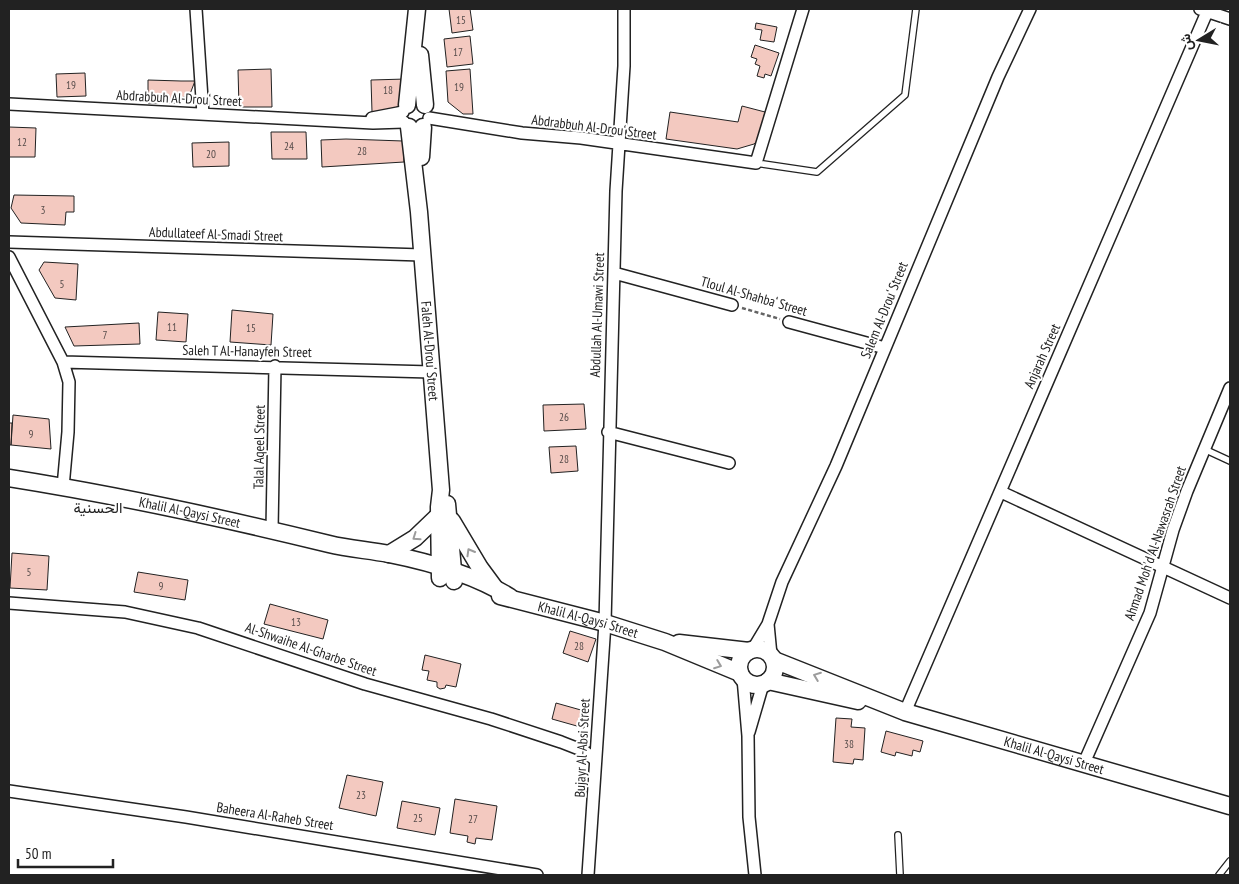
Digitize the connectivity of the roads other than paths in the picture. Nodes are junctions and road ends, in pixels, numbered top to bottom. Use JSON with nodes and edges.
{"nodes":[{"id":1,"x":196,"y":9,"type":"edge"},
{"id":2,"x":417,"y":9,"type":"edge"},
{"id":3,"x":624,"y":9,"type":"edge"},
{"id":4,"x":802,"y":9,"type":"edge"},
{"id":5,"x":916,"y":9,"type":"edge"},
{"id":6,"x":1030,"y":9,"type":"edge"},
{"id":7,"x":1204,"y":10,"type":"edge"},
{"id":8,"x":1230,"y":19,"type":"edge"},
{"id":9,"x":9,"y":104,"type":"edge"},
{"id":10,"x":203,"y":114,"type":"junction"},
{"id":11,"x":414,"y":117,"type":"junction"},
{"id":12,"x":618,"y":145,"type":"junction"},
{"id":13,"x":756,"y":162,"type":"junction"},
{"id":14,"x":9,"y":242,"type":"edge"},
{"id":15,"x":422,"y":255,"type":"junction"},
{"id":16,"x":9,"y":257,"type":"edge"},
{"id":17,"x":614,"y":273,"type":"junction"},
{"id":18,"x":732,"y":305,"type":"road end"},
{"id":19,"x":789,"y":322,"type":"road end"},
{"id":20,"x":885,"y":348,"type":"junction"},
{"id":21,"x":63,"y":362,"type":"junction"},
{"id":22,"x":275,"y":366,"type":"junction"},
{"id":23,"x":431,"y":372,"type":"junction"},
{"id":24,"x":1230,"y":388,"type":"edge"},
{"id":25,"x":608,"y":432,"type":"junction"},
{"id":26,"x":1204,"y":449,"type":"junction"},
{"id":27,"x":1230,"y":461,"type":"edge"},
{"id":28,"x":729,"y":464,"type":"dead end"},
{"id":29,"x":9,"y":478,"type":"edge"},
{"id":30,"x":63,"y":487,"type":"junction"},
{"id":31,"x":1001,"y":492,"type":"junction"},
{"id":32,"x":444,"y":516,"type":"junction"},
{"id":33,"x":272,"y":529,"type":"junction"},
{"id":34,"x":370,"y":552,"type":"junction"},
{"id":35,"x":389,"y":554,"type":"junction"},
{"id":36,"x":1162,"y":567,"type":"junction"},
{"id":37,"x":447,"y":576,"type":"junction"},
{"id":38,"x":494,"y":587,"type":"junction"},
{"id":39,"x":510,"y":597,"type":"junction"},
{"id":40,"x":1230,"y":598,"type":"edge"},
{"id":41,"x":9,"y":602,"type":"edge"},
{"id":42,"x":605,"y":623,"type":"junction"},
{"id":43,"x":768,"y":624,"type":"junction"},
{"id":44,"x":665,"y":642,"type":"junction"},
{"id":45,"x":751,"y":650,"type":"junction"},
{"id":46,"x":772,"y":658,"type":"junction"},
{"id":47,"x":741,"y":676,"type":"junction"},
{"id":48,"x":765,"y":683,"type":"junction"},
{"id":49,"x":878,"y":702,"type":"junction"},
{"id":50,"x":905,"y":712,"type":"junction"},
{"id":51,"x":748,"y":736,"type":"junction"},
{"id":52,"x":594,"y":759,"type":"junction"},
{"id":53,"x":1084,"y":763,"type":"junction"},
{"id":54,"x":9,"y":791,"type":"edge"},
{"id":55,"x":1230,"y":806,"type":"edge"},
{"id":56,"x":898,"y":835,"type":"dead end"},
{"id":57,"x":1230,"y":861,"type":"edge"},
{"id":58,"x":537,"y":875,"type":"edge"},
{"id":59,"x":588,"y":875,"type":"edge"},
{"id":60,"x":755,"y":875,"type":"edge"},
{"id":61,"x":900,"y":875,"type":"edge"},
{"id":62,"x":1219,"y":875,"type":"edge"}],
"edges":[{"from":1,"to":10,"type":"street"},
{"from":2,"to":11,"type":"street","name":"Faleh Al-Drou‘ Street"},
{"from":3,"to":12,"type":"street","name":"Abdullah Al-Umawi Street"},
{"from":4,"to":13,"type":"street"},
{"from":5,"to":13,"type":"lane"},
{"from":6,"to":20,"type":"street","name":"Salem Al-Drou‘ Street"},
{"from":7,"to":8,"type":"street"},
{"from":7,"to":31,"type":"street","name":"Anjarah Street"},
{"from":9,"to":10,"type":"street","name":"Abdrabbuh Al-Drou‘ Street"},
{"from":10,"to":11,"type":"street","name":"Abdrabbuh Al-Drou‘ Street"},
{"from":11,"to":12,"type":"street","name":"Abdrabbuh Al-Drou‘ Street"},
{"from":11,"to":15,"type":"street","name":"Faleh Al-Drou‘ Street"},
{"from":12,"to":13,"type":"street","name":"Abdrabbuh Al-Drou‘ Street"},
{"from":12,"to":17,"type":"street","name":"Abdullah Al-Umawi Street"},
{"from":14,"to":15,"type":"street","name":"Abdullateef Al-Smadi Street"},
{"from":15,"to":23,"type":"street","name":"Faleh Al-Drou‘ Street"},
{"from":16,"to":21,"type":"street"},
{"from":17,"to":18,"type":"street","name":"Tloul Al-Shahba‘ Street"},
{"from":17,"to":25,"type":"street","name":"Abdullah Al-Umawi Street"},
{"from":19,"to":20,"type":"street","name":"Tloul Al-Shahba‘ Street"},
{"from":20,"to":43,"type":"street","name":"Salem Al-Drou‘ Street"},
{"from":21,"to":22,"type":"street","name":"Saleh T Al-Hanayfeh Street"},
{"from":21,"to":30,"type":"street"},
{"from":22,"to":23,"type":"street","name":"Saleh T Al-Hanayfeh Street"},
{"from":22,"to":33,"type":"street","name":"Talal Aqeel Street"},
{"from":23,"to":32,"type":"street","name":"Faleh Al-Drou‘ Street"},
{"from":24,"to":26,"type":"street","name":"Ahmad Moh'd Al-Nawasrah Street"},
{"from":25,"to":28,"type":"street"},
{"from":25,"to":42,"type":"street","name":"Abdullah Al-Umawi Street"},
{"from":26,"to":27,"type":"lane"},
{"from":26,"to":36,"type":"street","name":"Ahmad Moh'd Al-Nawasrah Street"},
{"from":29,"to":30,"type":"street","name":"Khalil Al-Qaysi Street"},
{"from":30,"to":33,"type":"street","name":"Khalil Al-Qaysi Street"},
{"from":31,"to":36,"type":"street"},
{"from":31,"to":50,"type":"street","name":"Anjarah Street"},
{"from":32,"to":35,"type":"street","one_way":true},
{"from":32,"to":37,"type":"street","name":"Faleh Al-Drou‘ Street"},
{"from":38,"to":32,"type":"street","one_way":true},
{"from":33,"to":34,"type":"street","name":"Khalil Al-Qaysi Street"},
{"from":34,"to":35,"type":"street","name":"Khalil Al-Qaysi Street"},
{"from":34,"to":37,"type":"street","name":"Khalil Al-Qaysi Street"},
{"from":35,"to":37,"type":"street","name":"Khalil Al-Qaysi Street"},
{"from":36,"to":40,"type":"street"},
{"from":36,"to":53,"type":"street","name":"Ahmad Moh'd Al-Nawasrah Street"},
{"from":37,"to":38,"type":"street","name":"Khalil Al-Qaysi Street"},
{"from":37,"to":39,"type":"street","name":"Khalil Al-Qaysi Street"},
{"from":38,"to":39,"type":"street","name":"Khalil Al-Qaysi Street"},
{"from":39,"to":42,"type":"street","name":"Khalil Al-Qaysi Street"},
{"from":41,"to":52,"type":"street","name":"Al-Shwaihe Al-Gharbe Street"},
{"from":42,"to":44,"type":"street","name":"Khalil Al-Qaysi Street"},
{"from":42,"to":52,"type":"street","name":"Bujayr Al-Absi Street"},
{"from":43,"to":45,"type":"street","name":"Salem Al-Drou‘ Street"},
{"from":43,"to":46,"type":"street","name":"Salem Al-Drou‘ Street"},
{"from":44,"to":45,"type":"street","name":"Khalil Al-Qaysi Street"},
{"from":44,"to":47,"type":"street","name":"Khalil Al-Qaysi Street","one_way":true},
{"from":45,"to":46,"type":"street"},
{"from":45,"to":47,"type":"street"},
{"from":46,"to":48,"type":"street"},
{"from":49,"to":46,"type":"street","name":"Khalil Al-Qaysi Street","one_way":true},
{"from":47,"to":48,"type":"street"},
{"from":47,"to":51,"type":"street"},
{"from":48,"to":49,"type":"street","name":"Khalil Al-Qaysi Street"},
{"from":48,"to":51,"type":"street"},
{"from":49,"to":50,"type":"street","name":"Khalil Al-Qaysi Street"},
{"from":50,"to":53,"type":"street","name":"Khalil Al-Qaysi Street"},
{"from":51,"to":60,"type":"street"},
{"from":52,"to":59,"type":"street","name":"Bujayr Al-Absi Street"},
{"from":53,"to":55,"type":"street","name":"Khalil Al-Qaysi Street"},
{"from":54,"to":58,"type":"street","name":"Baheera Al-Raheb Street"},
{"from":56,"to":61,"type":"lane"},
{"from":57,"to":62,"type":"lane"}]}
